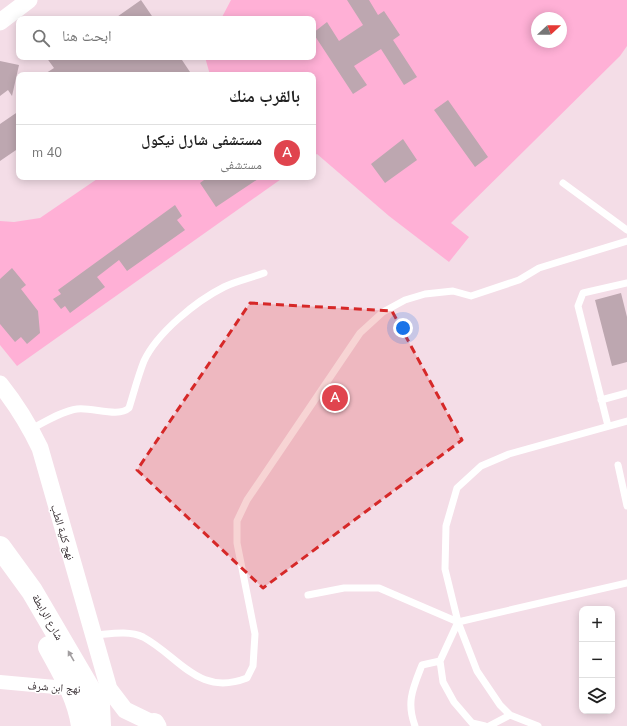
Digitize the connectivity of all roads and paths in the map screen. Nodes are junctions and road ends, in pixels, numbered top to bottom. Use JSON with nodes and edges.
{"nodes":[{"id":1,"x":29,"y":0,"type":"edge"},
{"id":2,"x":0,"y":22,"type":"edge"},
{"id":3,"x":563,"y":183,"type":"dead end"},
{"id":4,"x":627,"y":230,"type":"edge"},
{"id":5,"x":627,"y":241,"type":"edge"},
{"id":6,"x":264,"y":274,"type":"dead end"},
{"id":7,"x":627,"y":283,"type":"edge"},
{"id":8,"x":0,"y":384,"type":"edge"},
{"id":9,"x":627,"y":393,"type":"edge"},
{"id":10,"x":601,"y":400,"type":"junction"},
{"id":11,"x":627,"y":421,"type":"edge"},
{"id":12,"x":608,"y":426,"type":"junction"},
{"id":13,"x":31,"y":429,"type":"junction"},
{"id":14,"x":618,"y":465,"type":"dead end"},
{"id":15,"x":627,"y":506,"type":"edge"},
{"id":16,"x":0,"y":548,"type":"edge"},
{"id":17,"x":0,"y":564,"type":"edge"},
{"id":18,"x":627,"y":583,"type":"edge"},
{"id":19,"x":308,"y":595,"type":"dead end"},
{"id":20,"x":458,"y":622,"type":"junction"},
{"id":21,"x":95,"y":635,"type":"junction"},
{"id":22,"x":440,"y":661,"type":"junction"},
{"id":23,"x":0,"y":682,"type":"edge"},
{"id":24,"x":90,"y":689,"type":"junction"},
{"id":25,"x":510,"y":714,"type":"junction"},
{"id":26,"x":154,"y":725,"type":"edge"},
{"id":27,"x":82,"y":726,"type":"edge"},
{"id":28,"x":100,"y":726,"type":"edge"},
{"id":29,"x":415,"y":726,"type":"edge"},
{"id":30,"x":485,"y":726,"type":"edge"},
{"id":31,"x":489,"y":726,"type":"edge"},
{"id":32,"x":538,"y":726,"type":"edge"}],
"edges":[{"from":1,"to":2,"type":"street"},
{"from":3,"to":4,"type":"lane"},
{"from":5,"to":21,"type":"lane"},
{"from":6,"to":13,"type":"lane"},
{"from":7,"to":10,"type":"lane"},
{"from":8,"to":13,"type":"street","name":"نهج كلية الطب"},
{"from":9,"to":10,"type":"lane"},
{"from":10,"to":12,"type":"lane"},
{"from":11,"to":12,"type":"lane"},
{"from":12,"to":20,"type":"lane"},
{"from":13,"to":21,"type":"street","name":"نهج كلية الطب"},
{"from":14,"to":15,"type":"lane"},
{"from":24,"to":16,"type":"main road","name":"شارع الرابطة","one_way":true},
{"from":17,"to":24,"type":"main road","name":"شارع الرابطة"},
{"from":18,"to":20,"type":"lane"},
{"from":19,"to":20,"type":"lane"},
{"from":20,"to":22,"type":"lane"},
{"from":20,"to":25,"type":"lane"},
{"from":21,"to":24,"type":"street","name":"نهج كلية الطب"},
{"from":22,"to":29,"type":"lane"},
{"from":22,"to":30,"type":"lane"},
{"from":23,"to":24,"type":"street","name":"نهج ابن شرف"},
{"from":24,"to":26,"type":"street"},
{"from":24,"to":27,"type":"main road"},
{"from":24,"to":28,"type":"main road"},
{"from":25,"to":31,"type":"lane"},
{"from":25,"to":32,"type":"lane"}]}
